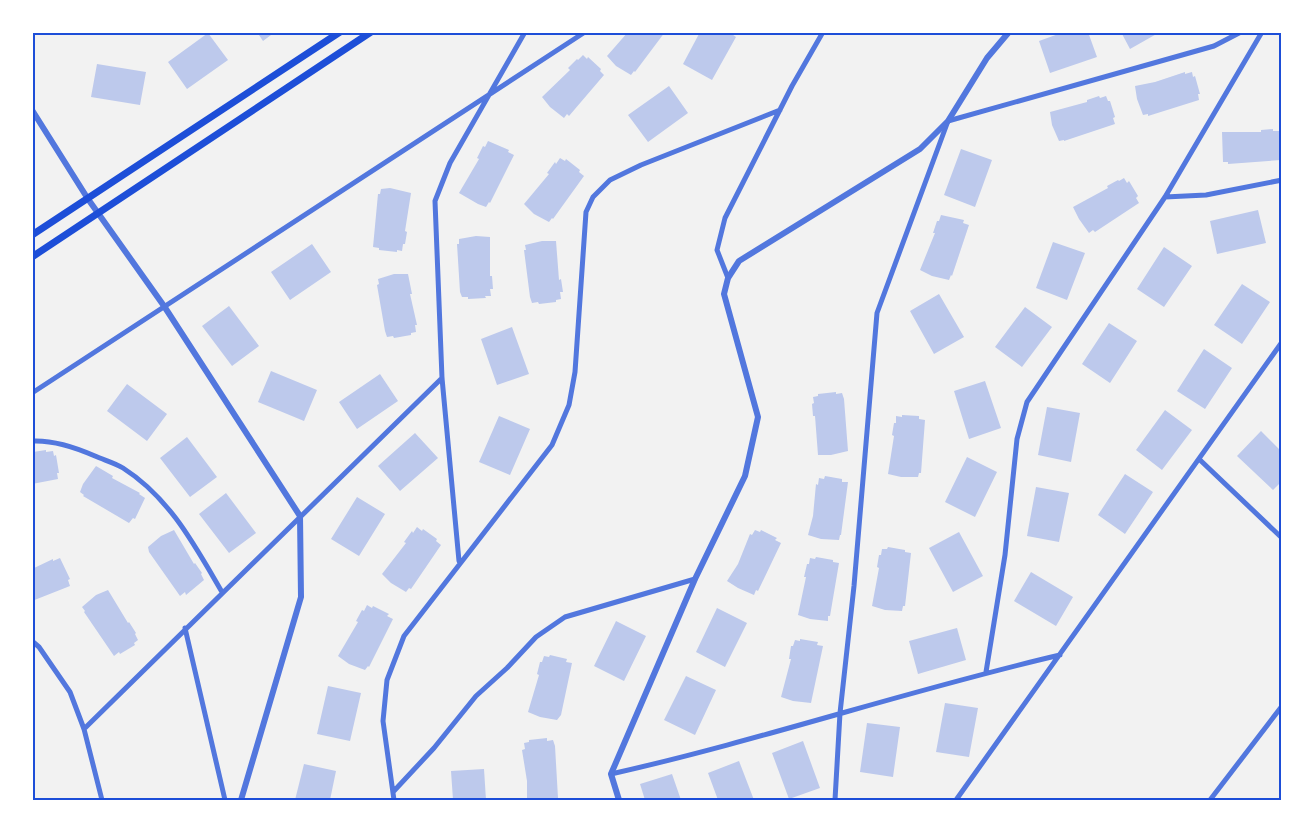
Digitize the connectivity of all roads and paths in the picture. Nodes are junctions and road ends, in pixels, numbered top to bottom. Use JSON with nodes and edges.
{"nodes":[{"id":1,"x":340,"y":32,"type":"edge"},
{"id":2,"x":372,"y":32,"type":"edge"},
{"id":3,"x":524,"y":32,"type":"edge"},
{"id":4,"x":585,"y":32,"type":"edge"},
{"id":5,"x":823,"y":32,"type":"edge"},
{"id":6,"x":1009,"y":32,"type":"edge"},
{"id":7,"x":1241,"y":32,"type":"edge"},
{"id":8,"x":1262,"y":32,"type":"edge"},
{"id":9,"x":491,"y":94,"type":"junction"},
{"id":10,"x":32,"y":110,"type":"edge"},
{"id":11,"x":780,"y":110,"type":"junction"},
{"id":12,"x":948,"y":122,"type":"junction"},
{"id":13,"x":1282,"y":180,"type":"edge"},
{"id":14,"x":1165,"y":197,"type":"junction"},
{"id":15,"x":88,"y":199,"type":"junction"},
{"id":16,"x":99,"y":212,"type":"junction"},
{"id":17,"x":32,"y":235,"type":"edge"},
{"id":18,"x":32,"y":257,"type":"edge"},
{"id":19,"x":728,"y":278,"type":"junction"},
{"id":20,"x":164,"y":306,"type":"junction"},
{"id":21,"x":1282,"y":342,"type":"edge"},
{"id":22,"x":442,"y":378,"type":"junction"},
{"id":23,"x":32,"y":393,"type":"edge"},
{"id":24,"x":32,"y":441,"type":"edge"},
{"id":25,"x":1199,"y":459,"type":"junction"},
{"id":26,"x":300,"y":516,"type":"junction"},
{"id":27,"x":1282,"y":538,"type":"edge"},
{"id":28,"x":459,"y":562,"type":"junction"},
{"id":29,"x":695,"y":579,"type":"junction"},
{"id":30,"x":222,"y":592,"type":"junction"},
{"id":31,"x":185,"y":628,"type":"junction"},
{"id":32,"x":32,"y":641,"type":"edge"},
{"id":33,"x":1060,"y":655,"type":"junction"},
{"id":34,"x":986,"y":672,"type":"junction"},
{"id":35,"x":1282,"y":706,"type":"edge"},
{"id":36,"x":840,"y":713,"type":"junction"},
{"id":37,"x":84,"y":729,"type":"junction"},
{"id":38,"x":612,"y":774,"type":"junction"},
{"id":39,"x":393,"y":792,"type":"junction"},
{"id":40,"x":102,"y":800,"type":"edge"},
{"id":41,"x":225,"y":800,"type":"edge"},
{"id":42,"x":241,"y":800,"type":"edge"},
{"id":43,"x":394,"y":800,"type":"edge"},
{"id":44,"x":619,"y":800,"type":"edge"},
{"id":45,"x":835,"y":800,"type":"edge"},
{"id":46,"x":956,"y":800,"type":"edge"},
{"id":47,"x":1210,"y":800,"type":"edge"}],
"edges":[{"from":1,"to":15,"type":"main road"},
{"from":2,"to":16,"type":"main road"},
{"from":3,"to":9,"type":"street"},
{"from":4,"to":9,"type":"street"},
{"from":5,"to":11,"type":"street"},
{"from":6,"to":12,"type":"street"},
{"from":7,"to":12,"type":"street"},
{"from":8,"to":14,"type":"street"},
{"from":9,"to":20,"type":"street"},
{"from":9,"to":22,"type":"street"},
{"from":10,"to":15,"type":"street"},
{"from":11,"to":19,"type":"street"},
{"from":11,"to":28,"type":"street"},
{"from":12,"to":19,"type":"street"},
{"from":12,"to":36,"type":"street"},
{"from":13,"to":14,"type":"street"},
{"from":14,"to":34,"type":"street"},
{"from":15,"to":16,"type":"street"},
{"from":15,"to":17,"type":"main road"},
{"from":16,"to":18,"type":"main road"},
{"from":16,"to":20,"type":"street"},
{"from":19,"to":29,"type":"street"},
{"from":20,"to":23,"type":"street"},
{"from":20,"to":26,"type":"street"},
{"from":21,"to":25,"type":"street"},
{"from":22,"to":26,"type":"street"},
{"from":22,"to":28,"type":"street"},
{"from":24,"to":30,"type":"street"},
{"from":25,"to":27,"type":"street"},
{"from":25,"to":33,"type":"street"},
{"from":26,"to":30,"type":"street"},
{"from":26,"to":42,"type":"street"},
{"from":28,"to":39,"type":"street"},
{"from":29,"to":38,"type":"street"},
{"from":29,"to":39,"type":"street"},
{"from":30,"to":31,"type":"street"},
{"from":31,"to":37,"type":"street"},
{"from":31,"to":41,"type":"street"},
{"from":32,"to":37,"type":"street"},
{"from":33,"to":34,"type":"street"},
{"from":33,"to":46,"type":"street"},
{"from":34,"to":36,"type":"street"},
{"from":35,"to":47,"type":"street"},
{"from":36,"to":38,"type":"street"},
{"from":36,"to":45,"type":"street"},
{"from":37,"to":40,"type":"street"},
{"from":38,"to":44,"type":"street"},
{"from":39,"to":43,"type":"street"}]}
